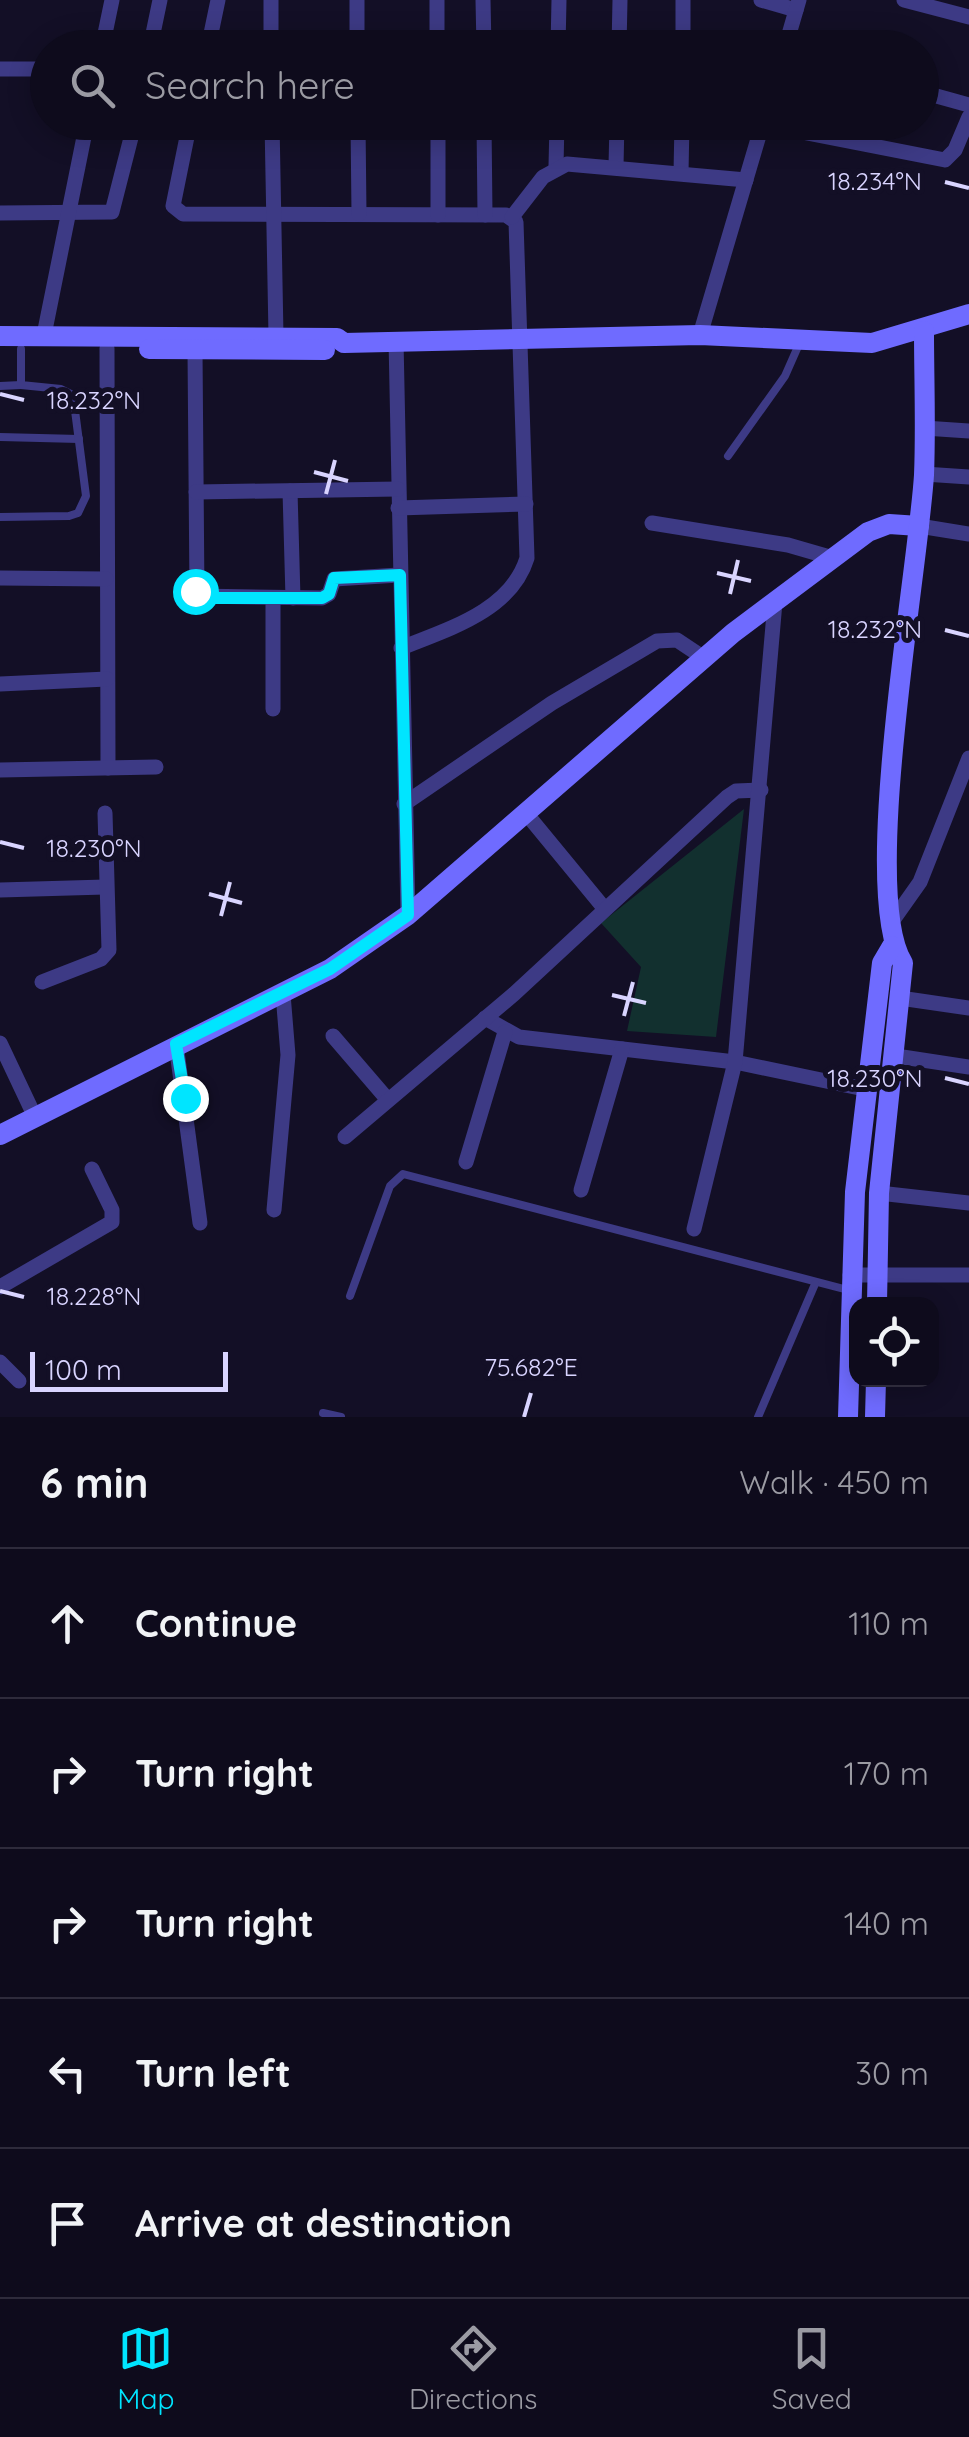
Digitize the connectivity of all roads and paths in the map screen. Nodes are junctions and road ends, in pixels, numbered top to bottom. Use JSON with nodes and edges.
{"nodes":[{"id":1,"x":112,"y":0,"type":"edge"},
{"id":2,"x":160,"y":0,"type":"edge"},
{"id":3,"x":218,"y":0,"type":"edge"},
{"id":4,"x":271,"y":0,"type":"edge"},
{"id":5,"x":357,"y":0,"type":"edge"},
{"id":6,"x":437,"y":0,"type":"edge"},
{"id":7,"x":483,"y":0,"type":"edge"},
{"id":8,"x":559,"y":0,"type":"edge"},
{"id":9,"x":620,"y":0,"type":"edge"},
{"id":10,"x":683,"y":0,"type":"edge"},
{"id":11,"x":760,"y":0,"type":"edge"},
{"id":12,"x":904,"y":0,"type":"edge"},
{"id":13,"x":798,"y":5,"type":"edge"},
{"id":14,"x":969,"y":17,"type":"edge"},
{"id":15,"x":106,"y":30,"type":"edge"},
{"id":16,"x":154,"y":30,"type":"edge"},
{"id":17,"x":212,"y":30,"type":"edge"},
{"id":18,"x":272,"y":30,"type":"edge"},
{"id":19,"x":357,"y":30,"type":"edge"},
{"id":20,"x":438,"y":30,"type":"edge"},
{"id":21,"x":484,"y":30,"type":"edge"},
{"id":22,"x":558,"y":30,"type":"edge"},
{"id":23,"x":619,"y":30,"type":"edge"},
{"id":24,"x":683,"y":30,"type":"edge"},
{"id":25,"x":790,"y":30,"type":"edge"},
{"id":26,"x":0,"y":69,"type":"edge"},
{"id":27,"x":30,"y":69,"type":"edge"},
{"id":28,"x":939,"y":97,"type":"edge"},
{"id":29,"x":969,"y":106,"type":"edge"},
{"id":30,"x":969,"y":117,"type":"edge"},
{"id":31,"x":83,"y":140,"type":"edge"},
{"id":32,"x":131,"y":140,"type":"edge"},
{"id":33,"x":186,"y":140,"type":"edge"},
{"id":34,"x":272,"y":140,"type":"edge"},
{"id":35,"x":358,"y":140,"type":"edge"},
{"id":36,"x":438,"y":140,"type":"edge"},
{"id":37,"x":484,"y":140,"type":"edge"},
{"id":38,"x":557,"y":140,"type":"edge"},
{"id":39,"x":617,"y":140,"type":"edge"},
{"id":40,"x":682,"y":140,"type":"edge"},
{"id":41,"x":758,"y":140,"type":"edge"},
{"id":42,"x":847,"y":140,"type":"edge"},
{"id":43,"x":556,"y":166,"type":"junction"},
{"id":44,"x":616,"y":166,"type":"junction"},
{"id":45,"x":681,"y":173,"type":"junction"},
{"id":46,"x":746,"y":180,"type":"junction"},
{"id":47,"x":0,"y":213,"type":"edge"},
{"id":48,"x":68,"y":214,"type":"junction"},
{"id":49,"x":273,"y":214,"type":"junction"},
{"id":50,"x":359,"y":214,"type":"junction"},
{"id":51,"x":438,"y":214,"type":"junction"},
{"id":52,"x":485,"y":215,"type":"junction"},
{"id":53,"x":512,"y":217,"type":"junction"},
{"id":54,"x":969,"y":314,"type":"edge"},
{"id":55,"x":924,"y":331,"type":"junction"},
{"id":56,"x":700,"y":335,"type":"junction"},
{"id":57,"x":0,"y":336,"type":"edge"},
{"id":58,"x":44,"y":336,"type":"junction"},
{"id":59,"x":276,"y":336,"type":"junction"},
{"id":60,"x":518,"y":337,"type":"junction"},
{"id":61,"x":396,"y":340,"type":"junction"},
{"id":62,"x":802,"y":340,"type":"junction"},
{"id":63,"x":344,"y":343,"type":"junction"},
{"id":64,"x":108,"y":348,"type":"junction"},
{"id":65,"x":10,"y":349,"type":"edge"},
{"id":66,"x":195,"y":351,"type":"junction"},
{"id":67,"x":21,"y":385,"type":"junction"},
{"id":68,"x":0,"y":386,"type":"edge"},
{"id":69,"x":924,"y":428,"type":"junction"},
{"id":70,"x":969,"y":431,"type":"edge"},
{"id":71,"x":0,"y":437,"type":"edge"},
{"id":72,"x":80,"y":439,"type":"junction"},
{"id":73,"x":728,"y":456,"type":"dead end"},
{"id":74,"x":924,"y":474,"type":"junction"},
{"id":75,"x":969,"y":477,"type":"edge"},
{"id":76,"x":398,"y":489,"type":"junction"},
{"id":77,"x":290,"y":491,"type":"junction"},
{"id":78,"x":196,"y":492,"type":"junction"},
{"id":79,"x":526,"y":504,"type":"junction"},
{"id":80,"x":398,"y":508,"type":"junction"},
{"id":81,"x":0,"y":518,"type":"edge"},
{"id":82,"x":652,"y":524,"type":"dead end"},
{"id":83,"x":919,"y":526,"type":"junction"},
{"id":84,"x":969,"y":534,"type":"edge"},
{"id":85,"x":833,"y":558,"type":"junction"},
{"id":86,"x":400,"y":575,"type":"junction"},
{"id":87,"x":0,"y":578,"type":"edge"},
{"id":88,"x":106,"y":579,"type":"junction"},
{"id":89,"x":273,"y":598,"type":"junction"},
{"id":90,"x":294,"y":598,"type":"junction"},
{"id":91,"x":775,"y":602,"type":"junction"},
{"id":92,"x":400,"y":648,"type":"junction"},
{"id":93,"x":704,"y":658,"type":"junction"},
{"id":94,"x":107,"y":679,"type":"junction"},
{"id":95,"x":0,"y":684,"type":"edge"},
{"id":96,"x":273,"y":708,"type":"dead end"},
{"id":97,"x":969,"y":758,"type":"edge"},
{"id":98,"x":156,"y":767,"type":"dead end"},
{"id":99,"x":108,"y":768,"type":"junction"},
{"id":100,"x":0,"y":770,"type":"edge"},
{"id":101,"x":963,"y":789,"type":"edge"},
{"id":102,"x":761,"y":790,"type":"junction"},
{"id":103,"x":404,"y":804,"type":"junction"},
{"id":104,"x":524,"y":812,"type":"junction"},
{"id":105,"x":105,"y":814,"type":"dead end"},
{"id":106,"x":105,"y":887,"type":"junction"},
{"id":107,"x":0,"y":890,"type":"edge"},
{"id":108,"x":604,"y":908,"type":"junction"},
{"id":109,"x":408,"y":915,"type":"junction"},
{"id":110,"x":890,"y":922,"type":"junction"},
{"id":111,"x":892,"y":946,"type":"junction"},
{"id":112,"x":42,"y":982,"type":"dead end"},
{"id":113,"x":283,"y":994,"type":"junction"},
{"id":114,"x":900,"y":998,"type":"junction"},
{"id":115,"x":969,"y":1008,"type":"edge"},
{"id":116,"x":485,"y":1018,"type":"junction"},
{"id":117,"x":505,"y":1032,"type":"junction"},
{"id":118,"x":333,"y":1036,"type":"dead end"},
{"id":119,"x":0,"y":1043,"type":"edge"},
{"id":120,"x":176,"y":1044,"type":"junction"},
{"id":121,"x":622,"y":1049,"type":"junction"},
{"id":122,"x":896,"y":1056,"type":"junction"},
{"id":123,"x":735,"y":1062,"type":"junction"},
{"id":124,"x":969,"y":1066,"type":"edge"},
{"id":125,"x":869,"y":1090,"type":"junction"},
{"id":126,"x":388,"y":1100,"type":"junction"},
{"id":127,"x":35,"y":1117,"type":"junction"},
{"id":128,"x":0,"y":1135,"type":"edge"},
{"id":129,"x":345,"y":1137,"type":"dead end"},
{"id":130,"x":466,"y":1162,"type":"dead end"},
{"id":131,"x":92,"y":1169,"type":"dead end"},
{"id":132,"x":581,"y":1190,"type":"dead end"},
{"id":133,"x":879,"y":1194,"type":"junction"},
{"id":134,"x":969,"y":1203,"type":"edge"},
{"id":135,"x":274,"y":1210,"type":"dead end"},
{"id":136,"x":200,"y":1223,"type":"dead end"},
{"id":137,"x":694,"y":1230,"type":"dead end"},
{"id":138,"x":969,"y":1275,"type":"edge"},
{"id":139,"x":878,"y":1276,"type":"junction"},
{"id":140,"x":850,"y":1283,"type":"junction"},
{"id":141,"x":815,"y":1284,"type":"junction"},
{"id":142,"x":0,"y":1286,"type":"edge"},
{"id":143,"x":350,"y":1296,"type":"dead end"},
{"id":144,"x":877,"y":1297,"type":"edge"},
{"id":145,"x":0,"y":1362,"type":"edge"},
{"id":146,"x":19,"y":1381,"type":"dead end"},
{"id":147,"x":876,"y":1387,"type":"edge"},
{"id":148,"x":322,"y":1412,"type":"dead end"},
{"id":149,"x":341,"y":1417,"type":"edge"},
{"id":150,"x":758,"y":1417,"type":"edge"},
{"id":151,"x":848,"y":1417,"type":"edge"},
{"id":152,"x":875,"y":1417,"type":"edge"}],
"edges":[{"from":1,"to":15,"type":"street"},
{"from":2,"to":16,"type":"street"},
{"from":3,"to":17,"type":"street"},
{"from":4,"to":18,"type":"street"},
{"from":5,"to":19,"type":"street"},
{"from":6,"to":20,"type":"street"},
{"from":7,"to":21,"type":"street"},
{"from":8,"to":22,"type":"street"},
{"from":9,"to":23,"type":"street"},
{"from":10,"to":24,"type":"street"},
{"from":11,"to":13,"type":"street"},
{"from":12,"to":14,"type":"street"},
{"from":13,"to":25,"type":"street"},
{"from":26,"to":27,"type":"street"},
{"from":28,"to":29,"type":"street"},
{"from":30,"to":42,"type":"street"},
{"from":31,"to":48,"type":"street"},
{"from":32,"to":48,"type":"street"},
{"from":33,"to":49,"type":"street"},
{"from":34,"to":49,"type":"street"},
{"from":35,"to":50,"type":"street"},
{"from":36,"to":51,"type":"street"},
{"from":37,"to":52,"type":"street"},
{"from":38,"to":43,"type":"street"},
{"from":39,"to":44,"type":"street"},
{"from":40,"to":45,"type":"street"},
{"from":41,"to":46,"type":"street"},
{"from":43,"to":44,"type":"street"},
{"from":43,"to":53,"type":"street"},
{"from":44,"to":45,"type":"street"},
{"from":45,"to":46,"type":"street"},
{"from":46,"to":56,"type":"street"},
{"from":47,"to":48,"type":"street"},
{"from":48,"to":58,"type":"street"},
{"from":49,"to":50,"type":"street"},
{"from":49,"to":59,"type":"street"},
{"from":50,"to":51,"type":"street"},
{"from":51,"to":52,"type":"street"},
{"from":52,"to":53,"type":"street"},
{"from":53,"to":60,"type":"street"},
{"from":54,"to":55,"type":"street"},
{"from":55,"to":62,"type":"street"},
{"from":55,"to":69,"type":"street"},
{"from":56,"to":60,"type":"street"},
{"from":56,"to":62,"type":"street"},
{"from":57,"to":58,"type":"street"},
{"from":58,"to":59,"type":"street"},
{"from":59,"to":63,"type":"street"},
{"from":60,"to":61,"type":"street"},
{"from":60,"to":79,"type":"street"},
{"from":61,"to":63,"type":"street"},
{"from":61,"to":76,"type":"street"},
{"from":62,"to":73,"type":"lane"},
{"from":63,"to":66,"type":"street"},
{"from":64,"to":65,"type":"street"},
{"from":64,"to":66,"type":"street"},
{"from":64,"to":88,"type":"street"},
{"from":65,"to":67,"type":"lane"},
{"from":66,"to":78,"type":"street"},
{"from":67,"to":68,"type":"lane"},
{"from":67,"to":72,"type":"lane"},
{"from":69,"to":70,"type":"street"},
{"from":69,"to":74,"type":"street"},
{"from":71,"to":72,"type":"lane"},
{"from":72,"to":81,"type":"lane"},
{"from":74,"to":75,"type":"street"},
{"from":74,"to":83,"type":"street"},
{"from":76,"to":77,"type":"street"},
{"from":76,"to":80,"type":"street"},
{"from":77,"to":78,"type":"street"},
{"from":77,"to":90,"type":"street"},
{"from":78,"to":89,"type":"street"},
{"from":79,"to":80,"type":"street"},
{"from":79,"to":92,"type":"street"},
{"from":80,"to":86,"type":"street"},
{"from":82,"to":85,"type":"street"},
{"from":83,"to":84,"type":"street"},
{"from":83,"to":85,"type":"street"},
{"from":83,"to":110,"type":"street"},
{"from":85,"to":91,"type":"street"},
{"from":86,"to":90,"type":"street"},
{"from":86,"to":92,"type":"street"},
{"from":87,"to":88,"type":"street"},
{"from":88,"to":94,"type":"street"},
{"from":89,"to":90,"type":"street"},
{"from":89,"to":96,"type":"street"},
{"from":91,"to":93,"type":"street"},
{"from":91,"to":102,"type":"street"},
{"from":92,"to":103,"type":"street"},
{"from":93,"to":103,"type":"street"},
{"from":93,"to":104,"type":"street"},
{"from":94,"to":95,"type":"street"},
{"from":94,"to":99,"type":"street"},
{"from":97,"to":101,"type":"street"},
{"from":98,"to":99,"type":"street"},
{"from":99,"to":100,"type":"street"},
{"from":101,"to":110,"type":"street"},
{"from":102,"to":108,"type":"street"},
{"from":102,"to":123,"type":"street"},
{"from":103,"to":109,"type":"street"},
{"from":104,"to":108,"type":"street"},
{"from":104,"to":109,"type":"street"},
{"from":105,"to":106,"type":"street"},
{"from":106,"to":107,"type":"street"},
{"from":106,"to":112,"type":"street"},
{"from":108,"to":116,"type":"street"},
{"from":109,"to":113,"type":"street"},
{"from":110,"to":111,"type":"street"},
{"from":111,"to":114,"type":"street"},
{"from":111,"to":125,"type":"street"},
{"from":113,"to":120,"type":"street"},
{"from":113,"to":135,"type":"street"},
{"from":114,"to":115,"type":"street"},
{"from":114,"to":122,"type":"street"},
{"from":116,"to":117,"type":"street"},
{"from":116,"to":126,"type":"street"},
{"from":117,"to":121,"type":"street"},
{"from":117,"to":130,"type":"street"},
{"from":118,"to":126,"type":"street"},
{"from":119,"to":127,"type":"street"},
{"from":120,"to":127,"type":"street"},
{"from":120,"to":136,"type":"street"},
{"from":121,"to":123,"type":"street"},
{"from":121,"to":132,"type":"street"},
{"from":122,"to":124,"type":"street"},
{"from":122,"to":133,"type":"street"},
{"from":123,"to":125,"type":"street"},
{"from":123,"to":137,"type":"street"},
{"from":125,"to":140,"type":"street"},
{"from":126,"to":129,"type":"street"},
{"from":127,"to":128,"type":"street"},
{"from":131,"to":142,"type":"street"},
{"from":133,"to":134,"type":"street"},
{"from":133,"to":139,"type":"street"},
{"from":138,"to":139,"type":"street"},
{"from":139,"to":140,"type":"street"},
{"from":139,"to":144,"type":"street"},
{"from":140,"to":141,"type":"lane"},
{"from":140,"to":151,"type":"street"},
{"from":141,"to":143,"type":"lane"},
{"from":141,"to":150,"type":"lane"},
{"from":145,"to":146,"type":"street"},
{"from":147,"to":152,"type":"street"},
{"from":148,"to":149,"type":"lane"}]}
